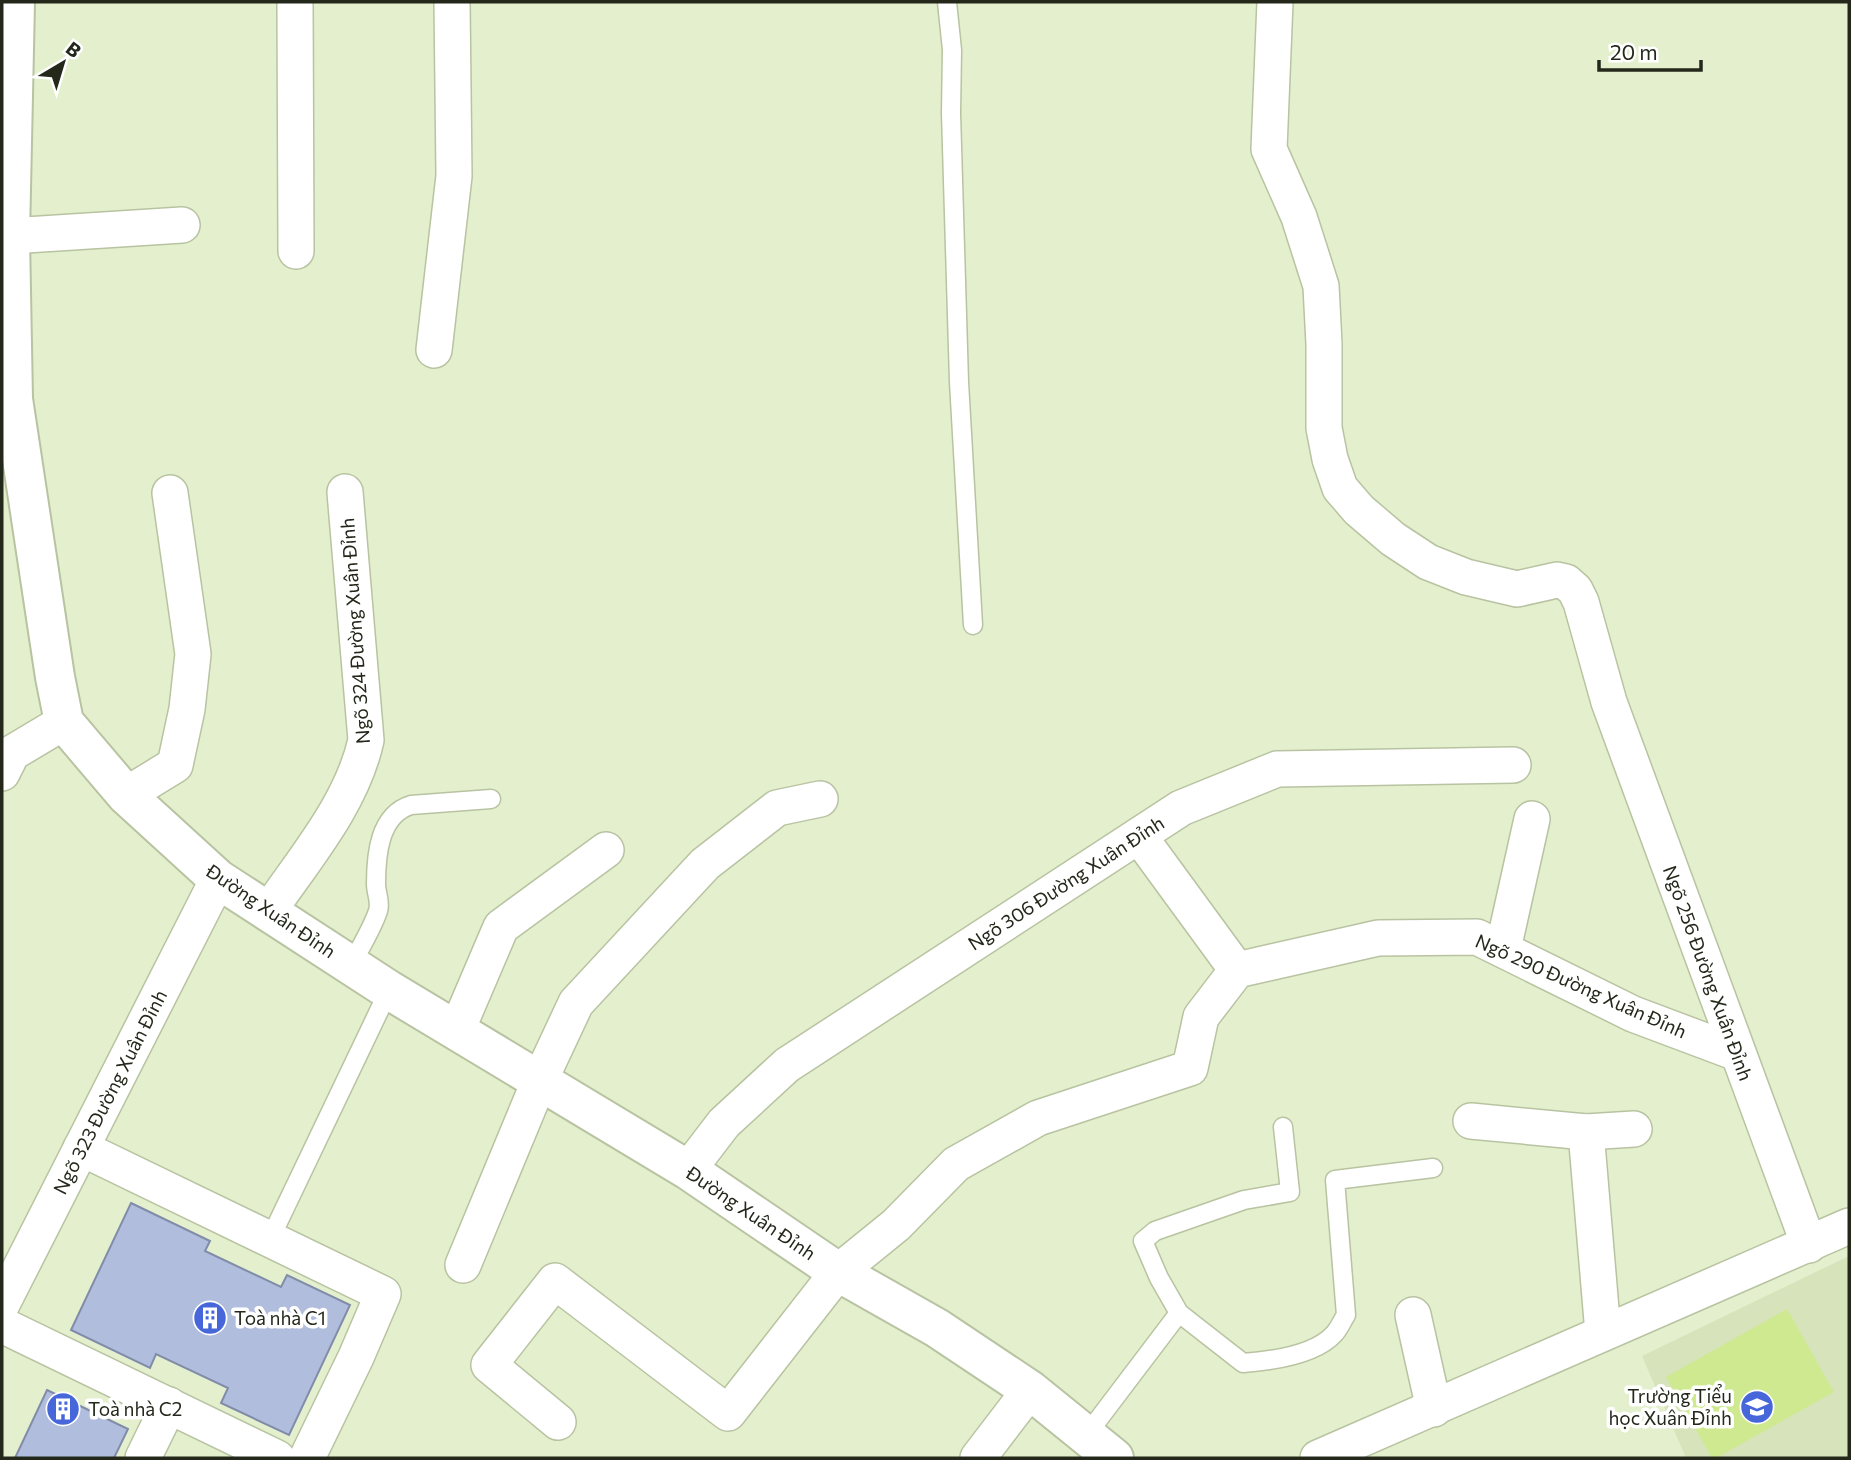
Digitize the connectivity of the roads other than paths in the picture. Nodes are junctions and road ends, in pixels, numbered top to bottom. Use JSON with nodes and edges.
{"nodes":[{"id":1,"x":15,"y":2,"type":"edge"},
{"id":2,"x":295,"y":2,"type":"edge"},
{"id":3,"x":452,"y":2,"type":"edge"},
{"id":4,"x":947,"y":2,"type":"edge"},
{"id":5,"x":1275,"y":2,"type":"edge"},
{"id":6,"x":182,"y":225,"type":"dead end"},
{"id":7,"x":10,"y":236,"type":"junction"},
{"id":8,"x":296,"y":251,"type":"dead end"},
{"id":9,"x":7,"y":314,"type":"edge"},
{"id":10,"x":434,"y":350,"type":"dead end"},
{"id":11,"x":7,"y":399,"type":"edge"},
{"id":12,"x":345,"y":492,"type":"dead end"},
{"id":13,"x":170,"y":493,"type":"dead end"},
{"id":14,"x":973,"y":625,"type":"dead end"},
{"id":15,"x":64,"y":722,"type":"junction"},
{"id":16,"x":1513,"y":765,"type":"dead end"},
{"id":17,"x":2,"y":773,"type":"edge"},
{"id":18,"x":126,"y":795,"type":"junction"},
{"id":19,"x":491,"y":799,"type":"dead end"},
{"id":20,"x":820,"y":799,"type":"dead end"},
{"id":21,"x":1532,"y":818,"type":"dead end"},
{"id":22,"x":1139,"y":836,"type":"junction"},
{"id":23,"x":606,"y":850,"type":"dead end"},
{"id":24,"x":218,"y":879,"type":"junction"},
{"id":25,"x":268,"y":912,"type":"junction"},
{"id":26,"x":1503,"y":949,"type":"junction"},
{"id":27,"x":351,"y":965,"type":"junction"},
{"id":28,"x":1237,"y":970,"type":"junction"},
{"id":29,"x":390,"y":990,"type":"junction"},
{"id":30,"x":457,"y":1030,"type":"junction"},
{"id":31,"x":1737,"y":1053,"type":"junction"},
{"id":32,"x":539,"y":1082,"type":"junction"},
{"id":33,"x":1471,"y":1121,"type":"dead end"},
{"id":34,"x":1283,"y":1127,"type":"dead end"},
{"id":35,"x":1634,"y":1129,"type":"dead end"},
{"id":36,"x":1586,"y":1132,"type":"junction"},
{"id":37,"x":81,"y":1148,"type":"junction"},
{"id":38,"x":1433,"y":1168,"type":"dead end"},
{"id":39,"x":688,"y":1170,"type":"junction"},
{"id":40,"x":1849,"y":1226,"type":"edge"},
{"id":41,"x":270,"y":1239,"type":"junction"},
{"id":42,"x":1809,"y":1245,"type":"junction"},
{"id":43,"x":463,"y":1265,"type":"dead end"},
{"id":44,"x":838,"y":1272,"type":"junction"},
{"id":45,"x":2,"y":1304,"type":"edge"},
{"id":46,"x":1179,"y":1314,"type":"junction"},
{"id":47,"x":1413,"y":1315,"type":"dead end"},
{"id":48,"x":2,"y":1325,"type":"edge"},
{"id":49,"x":1603,"y":1333,"type":"junction"},
{"id":50,"x":1030,"y":1390,"type":"junction"},
{"id":51,"x":169,"y":1405,"type":"junction"},
{"id":52,"x":1434,"y":1409,"type":"junction"},
{"id":53,"x":558,"y":1422,"type":"dead end"},
{"id":54,"x":1100,"y":1448,"type":"edge"},
{"id":55,"x":143,"y":1458,"type":"edge"},
{"id":56,"x":277,"y":1458,"type":"edge"},
{"id":57,"x":307,"y":1458,"type":"edge"},
{"id":58,"x":978,"y":1458,"type":"edge"},
{"id":59,"x":1318,"y":1458,"type":"edge"}],
"edges":[{"from":1,"to":7,"type":"street","name":"Đường Xuân Đỉnh"},
{"from":2,"to":8,"type":"street"},
{"from":3,"to":10,"type":"street"},
{"from":4,"to":14,"type":"lane"},
{"from":5,"to":31,"type":"street","name":"Ngõ 256 Đường Xuân Đỉnh"},
{"from":6,"to":7,"type":"street"},
{"from":7,"to":9,"type":"street","name":"Đường Xuân Đỉnh"},
{"from":9,"to":11,"type":"street","name":"Đường Xuân Đỉnh"},
{"from":11,"to":15,"type":"street","name":"Đường Xuân Đỉnh"},
{"from":12,"to":25,"type":"street","name":"Ngõ 324 Đường Xuân Đỉnh"},
{"from":13,"to":18,"type":"street"},
{"from":15,"to":17,"type":"street"},
{"from":15,"to":18,"type":"street","name":"Đường Xuân Đỉnh"},
{"from":16,"to":22,"type":"street","name":"Ngõ 306 Đường Xuân Đỉnh"},
{"from":18,"to":24,"type":"street","name":"Đường Xuân Đỉnh"},
{"from":19,"to":27,"type":"lane"},
{"from":20,"to":32,"type":"street"},
{"from":21,"to":26,"type":"street"},
{"from":22,"to":28,"type":"street"},
{"from":22,"to":39,"type":"street","name":"Ngõ 306 Đường Xuân Đỉnh"},
{"from":23,"to":30,"type":"street"},
{"from":24,"to":25,"type":"street","name":"Đường Xuân Đỉnh"},
{"from":24,"to":37,"type":"street","name":"Ngõ 323 Đường Xuân Đỉnh"},
{"from":25,"to":27,"type":"street","name":"Đường Xuân Đỉnh"},
{"from":26,"to":28,"type":"street","name":"Ngõ 290 Đường Xuân Đỉnh"},
{"from":26,"to":31,"type":"street","name":"Ngõ 290 Đường Xuân Đỉnh"},
{"from":27,"to":29,"type":"street","name":"Đường Xuân Đỉnh"},
{"from":28,"to":44,"type":"street"},
{"from":29,"to":30,"type":"street","name":"Đường Xuân Đỉnh"},
{"from":29,"to":41,"type":"lane"},
{"from":30,"to":32,"type":"street","name":"Đường Xuân Đỉnh"},
{"from":31,"to":42,"type":"street","name":"Ngõ 256 Đường Xuân Đỉnh"},
{"from":32,"to":39,"type":"street","name":"Đường Xuân Đỉnh"},
{"from":32,"to":43,"type":"street"},
{"from":33,"to":36,"type":"street"},
{"from":34,"to":46,"type":"lane"},
{"from":35,"to":36,"type":"street"},
{"from":36,"to":49,"type":"street"},
{"from":37,"to":41,"type":"street"},
{"from":37,"to":45,"type":"street","name":"Ngõ 323 Đường Xuân Đỉnh"},
{"from":38,"to":46,"type":"lane"},
{"from":39,"to":44,"type":"street","name":"Đường Xuân Đỉnh"},
{"from":40,"to":42,"type":"street"},
{"from":41,"to":57,"type":"street"},
{"from":42,"to":49,"type":"street"},
{"from":44,"to":50,"type":"street","name":"Đường Xuân Đỉnh"},
{"from":44,"to":53,"type":"street"},
{"from":46,"to":54,"type":"lane"},
{"from":47,"to":52,"type":"street"},
{"from":48,"to":51,"type":"street"},
{"from":49,"to":52,"type":"street"},
{"from":50,"to":54,"type":"street","name":"Đường Xuân Đỉnh"},
{"from":50,"to":58,"type":"street"},
{"from":51,"to":55,"type":"street"},
{"from":51,"to":56,"type":"street"},
{"from":52,"to":59,"type":"street"}]}
